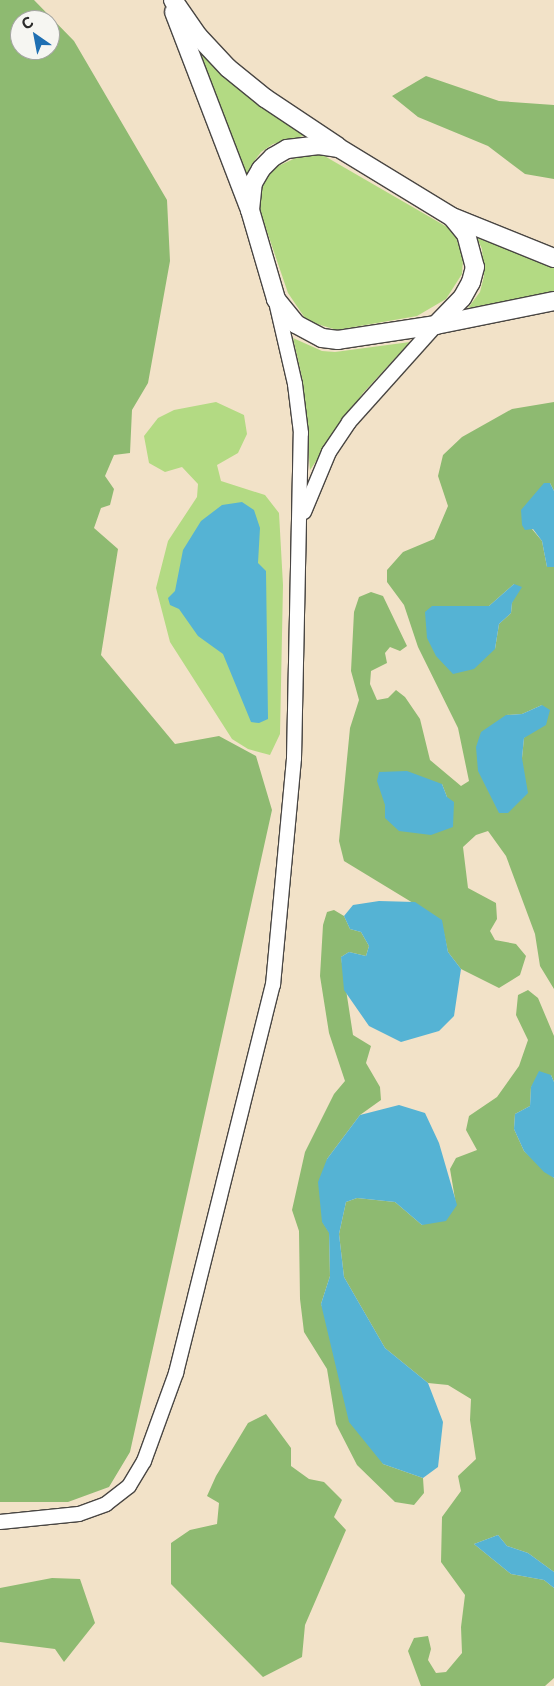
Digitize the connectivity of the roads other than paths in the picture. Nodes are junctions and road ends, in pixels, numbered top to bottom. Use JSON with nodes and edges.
{"nodes":[{"id":1,"x":171,"y":0,"type":"edge"},
{"id":2,"x":339,"y":148,"type":"junction"},
{"id":3,"x":250,"y":210,"type":"junction"},
{"id":4,"x":452,"y":217,"type":"junction"},
{"id":5,"x":554,"y":258,"type":"edge"},
{"id":6,"x":276,"y":299,"type":"junction"},
{"id":7,"x":554,"y":301,"type":"edge"},
{"id":8,"x":436,"y":325,"type":"junction"},
{"id":9,"x":300,"y":524,"type":"junction"},
{"id":10,"x":0,"y":1522,"type":"edge"}],
"edges":[{"from":1,"to":2,"type":"street"},
{"from":1,"to":3,"type":"street"},
{"from":2,"to":3,"type":"street"},
{"from":2,"to":4,"type":"street"},
{"from":3,"to":6,"type":"street"},
{"from":4,"to":5,"type":"street"},
{"from":4,"to":8,"type":"street"},
{"from":6,"to":8,"type":"street"},
{"from":6,"to":9,"type":"street"},
{"from":7,"to":8,"type":"street"},
{"from":8,"to":9,"type":"street"},
{"from":9,"to":10,"type":"street"}]}
